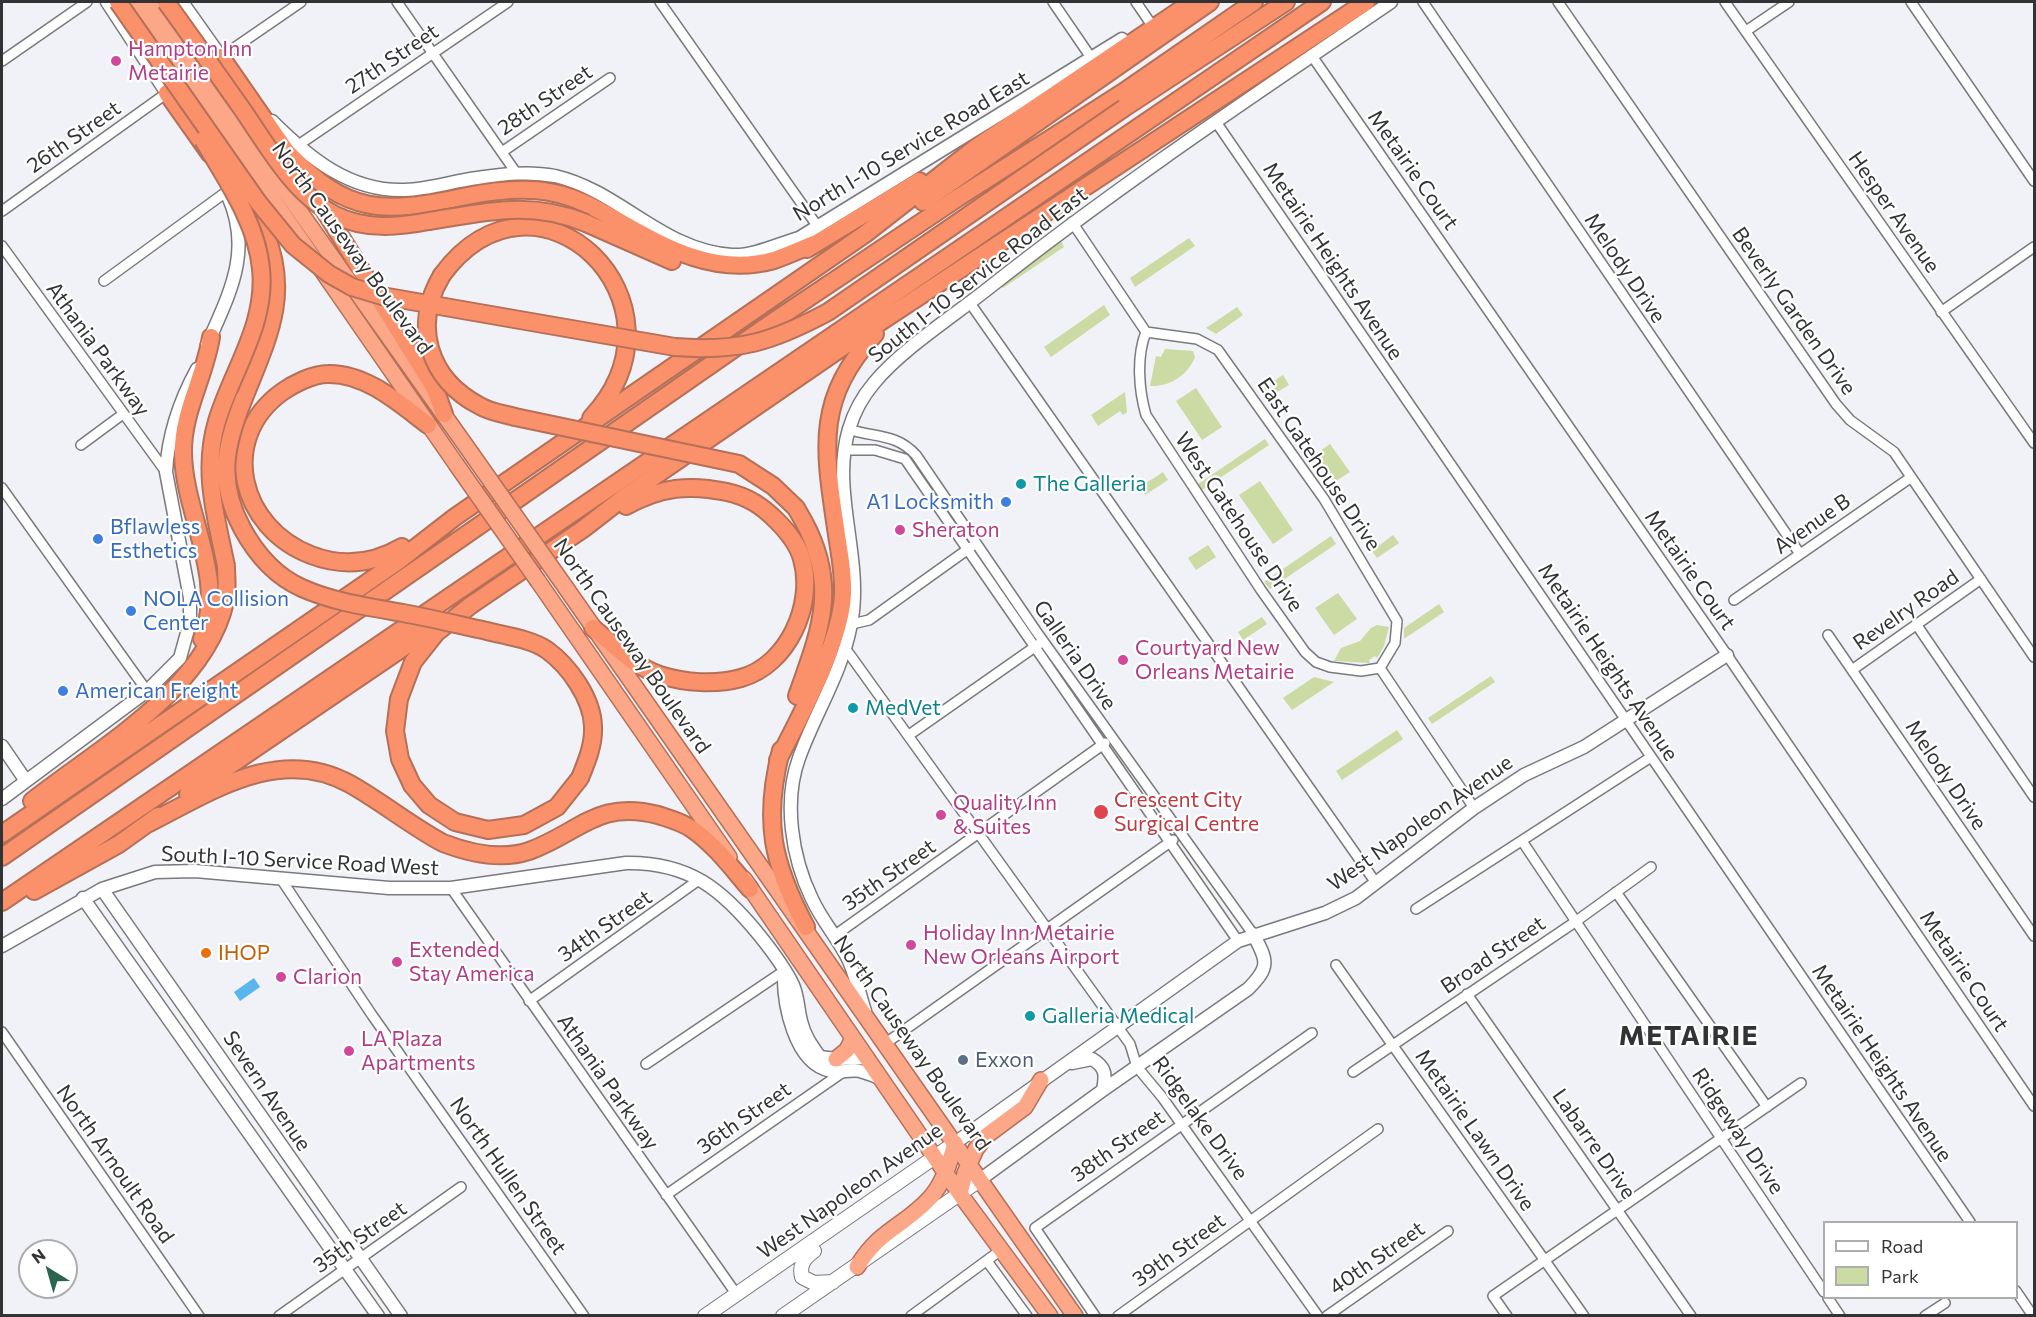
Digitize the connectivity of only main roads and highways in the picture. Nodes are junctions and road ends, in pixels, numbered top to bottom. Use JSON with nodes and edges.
{"nodes":[{"id":1,"x":108,"y":2,"type":"edge"},
{"id":2,"x":118,"y":2,"type":"edge"},
{"id":3,"x":136,"y":2,"type":"edge"},
{"id":4,"x":151,"y":2,"type":"edge"},
{"id":5,"x":166,"y":2,"type":"edge"},
{"id":6,"x":1192,"y":2,"type":"edge"},
{"id":7,"x":1210,"y":2,"type":"edge"},
{"id":8,"x":1254,"y":2,"type":"edge"},
{"id":9,"x":1286,"y":2,"type":"edge"},
{"id":10,"x":1322,"y":2,"type":"edge"},
{"id":11,"x":1349,"y":2,"type":"edge"},
{"id":12,"x":1366,"y":2,"type":"edge"},
{"id":13,"x":221,"y":57,"type":"road end"},
{"id":14,"x":166,"y":70,"type":"junction"},
{"id":15,"x":1237,"y":86,"type":"junction"},
{"id":16,"x":167,"y":93,"type":"road end"},
{"id":17,"x":226,"y":135,"type":"junction"},
{"id":18,"x":292,"y":148,"type":"junction"},
{"id":19,"x":974,"y":149,"type":"junction"},
{"id":20,"x":818,"y":235,"type":"junction"},
{"id":21,"x":374,"y":302,"type":"junction"},
{"id":22,"x":795,"y":306,"type":"junction"},
{"id":23,"x":905,"y":308,"type":"junction"},
{"id":24,"x":211,"y":337,"type":"road end"},
{"id":25,"x":444,"y":414,"type":"joint"},
{"id":26,"x":428,"y":425,"type":"junction"},
{"id":27,"x":580,"y":433,"type":"junction"},
{"id":28,"x":455,"y":517,"type":"junction"},
{"id":29,"x":583,"y":529,"type":"junction"},
{"id":30,"x":471,"y":605,"type":"junction"},
{"id":31,"x":593,"y":628,"type":"junction"},
{"id":32,"x":190,"y":673,"type":"junction"},
{"id":33,"x":778,"y":760,"type":"junction"},
{"id":34,"x":149,"y":823,"type":"junction"},
{"id":35,"x":2,"y":825,"type":"edge"},
{"id":36,"x":2,"y":834,"type":"edge"},
{"id":37,"x":2,"y":857,"type":"edge"},
{"id":38,"x":750,"y":889,"type":"junction"},
{"id":39,"x":2,"y":902,"type":"edge"},
{"id":40,"x":2,"y":909,"type":"edge"},
{"id":41,"x":806,"y":927,"type":"junction"},
{"id":42,"x":850,"y":1034,"type":"junction"},
{"id":43,"x":886,"y":1043,"type":"junction"},
{"id":44,"x":868,"y":1058,"type":"junction"},
{"id":45,"x":840,"y":1066,"type":"road end"},
{"id":46,"x":1041,"y":1080,"type":"road end"},
{"id":47,"x":938,"y":1119,"type":"junction"},
{"id":48,"x":955,"y":1143,"type":"junction"},
{"id":49,"x":936,"y":1158,"type":"junction"},
{"id":50,"x":968,"y":1162,"type":"junction"},
{"id":51,"x":945,"y":1172,"type":"junction"},
{"id":52,"x":981,"y":1179,"type":"junction"},
{"id":53,"x":960,"y":1194,"type":"junction"},
{"id":54,"x":875,"y":1201,"type":"junction"},
{"id":55,"x":857,"y":1267,"type":"junction"},
{"id":56,"x":834,"y":1282,"type":"junction"},
{"id":57,"x":705,"y":1316,"type":"edge"},
{"id":58,"x":783,"y":1316,"type":"edge"},
{"id":59,"x":1050,"y":1316,"type":"edge"},
{"id":60,"x":1075,"y":1316,"type":"edge"}],
"edges":[{"from":1,"to":17,"type":"highway"},
{"from":2,"to":14,"type":"highway","bridge":true},
{"from":3,"to":17,"type":"highway","name":"North Causeway Boulevard"},
{"from":4,"to":21,"type":"highway","name":"North Causeway Boulevard"},
{"from":5,"to":20,"type":"highway","bridge":true},
{"from":6,"to":19,"type":"highway"},
{"from":7,"to":22,"type":"highway"},
{"from":8,"to":22,"type":"highway"},
{"from":9,"to":14,"type":"highway","bridge":true},
{"from":10,"to":39,"type":"highway"},
{"from":11,"to":15,"type":"highway"},
{"from":12,"to":15,"type":"highway"},
{"from":13,"to":18,"type":"highway"},
{"from":14,"to":32,"type":"highway","bridge":true},
{"from":15,"to":23,"type":"highway"},
{"from":16,"to":30,"type":"highway","bridge":true},
{"from":17,"to":26,"type":"highway","name":"North Causeway Boulevard"},
{"from":18,"to":20,"type":"highway"},
{"from":18,"to":21,"type":"highway"},
{"from":19,"to":20,"type":"highway"},
{"from":19,"to":27,"type":"highway"},
{"from":21,"to":25,"type":"highway"},
{"from":22,"to":37,"type":"highway"},
{"from":23,"to":29,"type":"highway"},
{"from":23,"to":33,"type":"highway"},
{"from":24,"to":32,"type":"highway"},
{"from":25,"to":31,"type":"highway","name":"North Causeway Boulevard","bridge":true},
{"from":26,"to":28,"type":"highway"},
{"from":26,"to":38,"type":"highway","name":"North Causeway Boulevard","bridge":true},
{"from":27,"to":28,"type":"highway"},
{"from":27,"to":33,"type":"highway","bridge":true},
{"from":28,"to":36,"type":"highway"},
{"from":29,"to":30,"type":"highway"},
{"from":29,"to":31,"type":"highway"},
{"from":30,"to":34,"type":"highway"},
{"from":31,"to":41,"type":"highway","name":"North Causeway Boulevard"},
{"from":32,"to":35,"type":"highway"},
{"from":33,"to":41,"type":"highway"},
{"from":34,"to":38,"type":"highway"},
{"from":34,"to":40,"type":"highway"},
{"from":38,"to":42,"type":"highway","name":"North Causeway Boulevard"},
{"from":41,"to":43,"type":"highway","name":"North Causeway Boulevard"},
{"from":42,"to":43,"type":"highway"},
{"from":42,"to":44,"type":"highway","name":"North Causeway Boulevard"},
{"from":42,"to":45,"type":"highway"},
{"from":43,"to":47,"type":"highway","name":"North Causeway Boulevard"},
{"from":44,"to":47,"type":"highway"},
{"from":44,"to":49,"type":"highway","name":"North Causeway Boulevard"},
{"from":46,"to":50,"type":"highway"},
{"from":47,"to":48,"type":"highway","name":"North Causeway Boulevard"},
{"from":48,"to":49,"type":"main road","name":"West Napoleon Avenue"},
{"from":48,"to":50,"type":"highway","name":"North Causeway Boulevard"},
{"from":48,"to":51,"type":"highway"},
{"from":49,"to":51,"type":"highway","name":"North Causeway Boulevard"},
{"from":49,"to":54,"type":"main road","name":"West Napoleon Avenue"},
{"from":50,"to":52,"type":"highway","name":"North Causeway Boulevard"},
{"from":50,"to":53,"type":"highway"},
{"from":51,"to":53,"type":"highway","name":"North Causeway Boulevard"},
{"from":51,"to":55,"type":"highway"},
{"from":52,"to":53,"type":"main road"},
{"from":52,"to":60,"type":"highway","name":"North Causeway Boulevard"},
{"from":53,"to":55,"type":"main road"},
{"from":53,"to":59,"type":"highway","name":"North Causeway Boulevard"},
{"from":54,"to":56,"type":"main road"},
{"from":54,"to":57,"type":"main road","name":"West Napoleon Avenue"},
{"from":55,"to":56,"type":"main road"},
{"from":56,"to":58,"type":"main road"}]}
